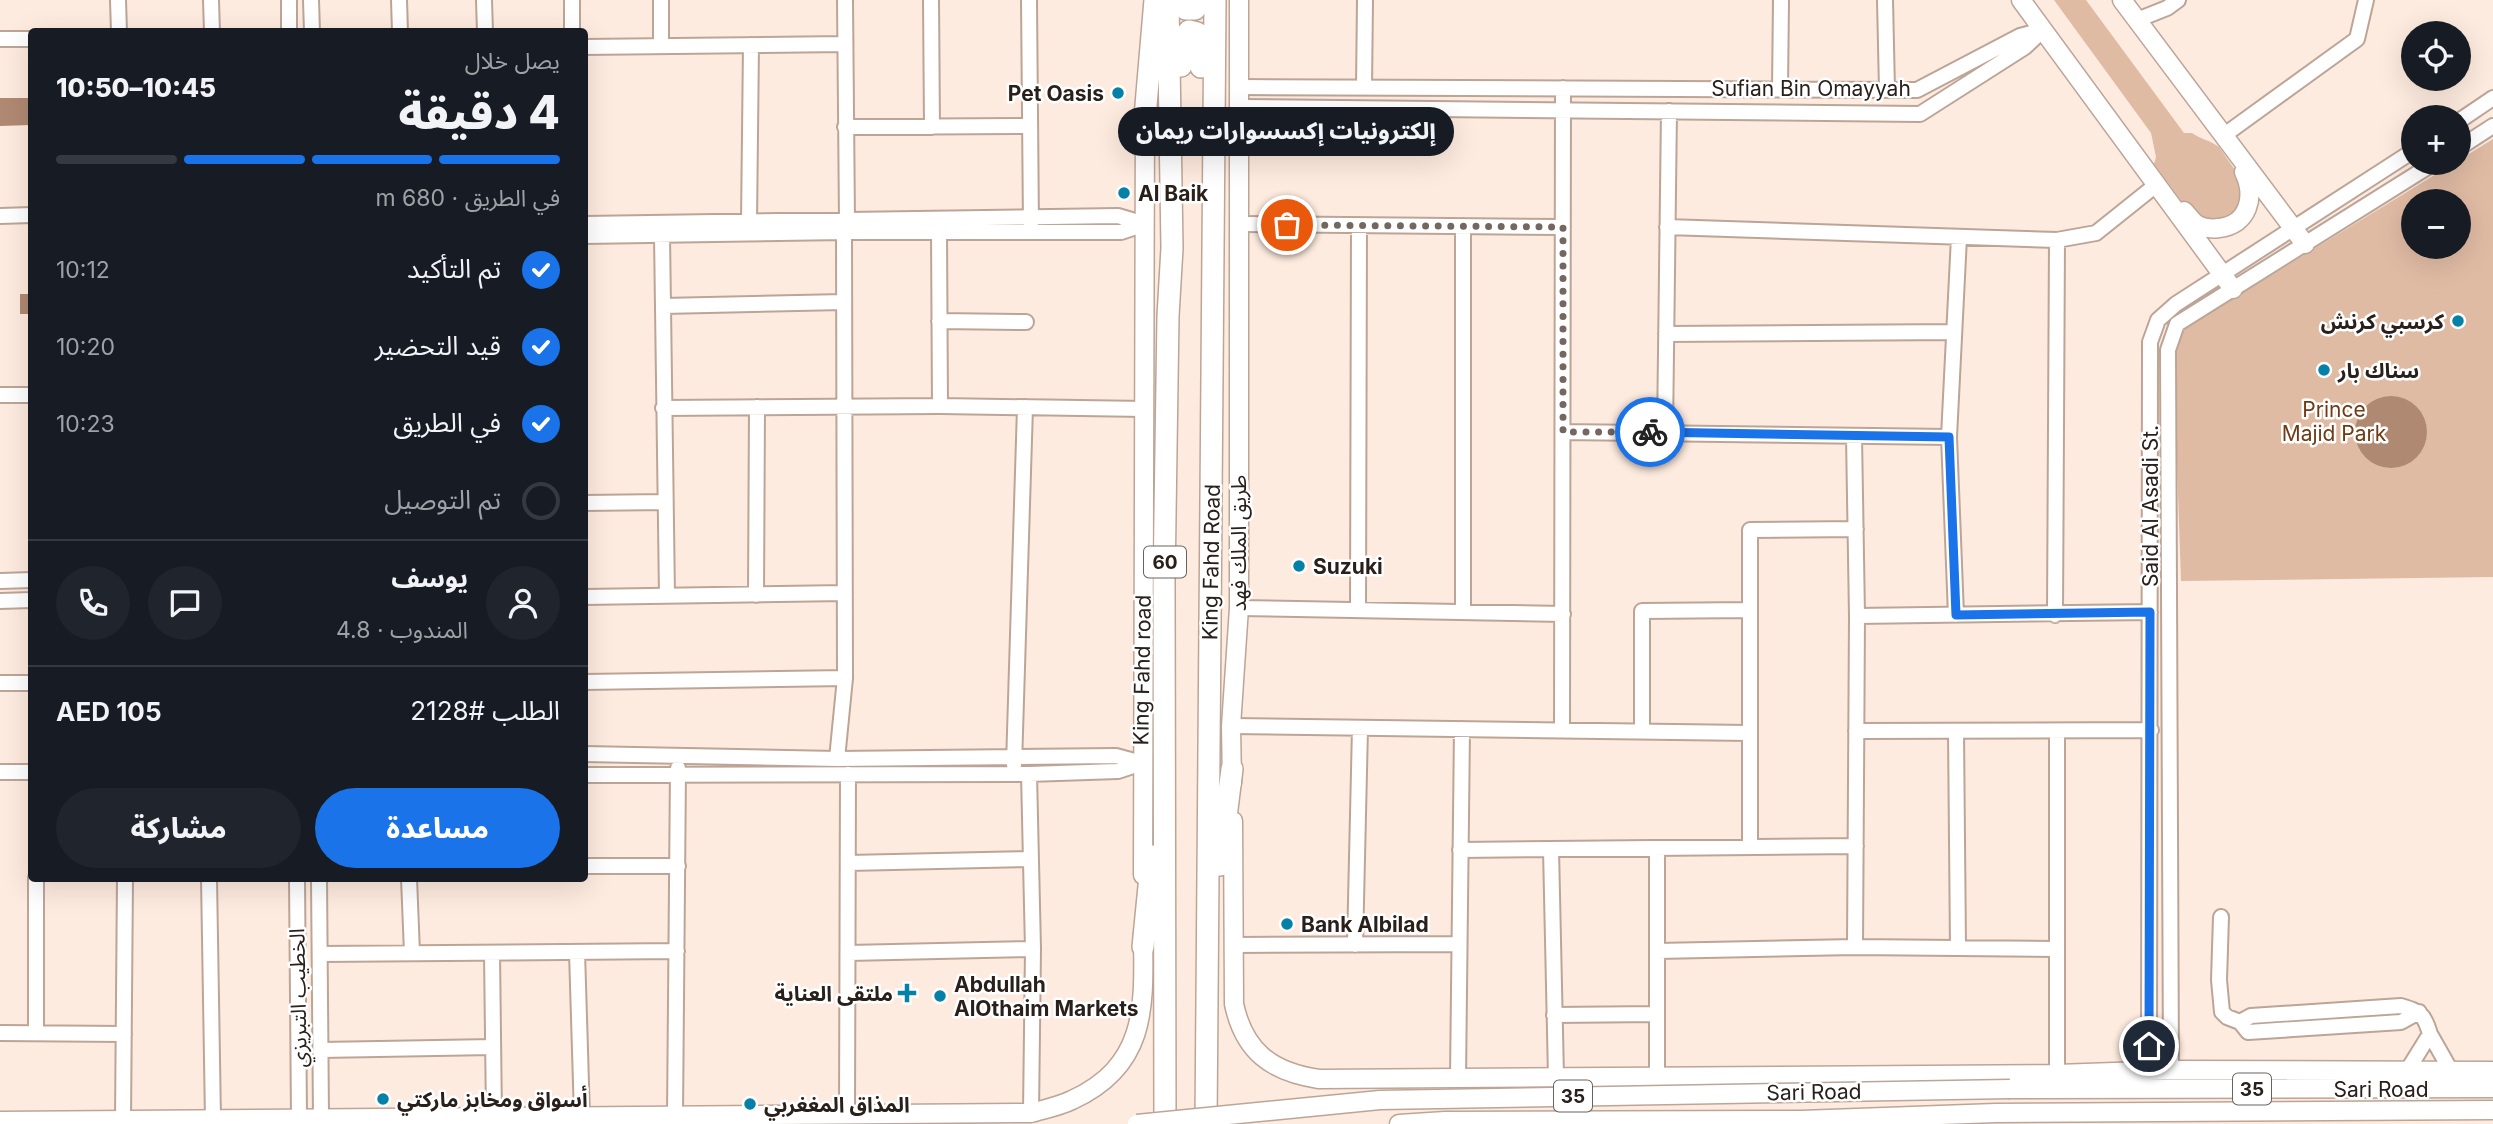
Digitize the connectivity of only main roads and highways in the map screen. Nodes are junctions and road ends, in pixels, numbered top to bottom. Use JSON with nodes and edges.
{"nodes":[{"id":1,"x":1145,"y":0,"type":"edge"},
{"id":2,"x":1155,"y":0,"type":"edge"},
{"id":3,"x":1168,"y":0,"type":"edge"},
{"id":4,"x":1183,"y":0,"type":"edge"},
{"id":5,"x":1200,"y":0,"type":"edge"},
{"id":6,"x":1215,"y":0,"type":"edge"},
{"id":7,"x":1239,"y":0,"type":"edge"},
{"id":8,"x":2021,"y":0,"type":"edge"},
{"id":9,"x":2122,"y":0,"type":"edge"},
{"id":10,"x":1145,"y":117,"type":"junction"},
{"id":11,"x":2223,"y":136,"type":"junction"},
{"id":12,"x":2156,"y":185,"type":"junction"},
{"id":13,"x":2300,"y":236,"type":"road end"},
{"id":14,"x":1172,"y":248,"type":"junction"},
{"id":15,"x":2233,"y":289,"type":"road end"},
{"id":16,"x":1145,"y":320,"type":"junction"},
{"id":17,"x":1213,"y":327,"type":"junction"},
{"id":18,"x":1164,"y":582,"type":"junction"},
{"id":19,"x":1164,"y":743,"type":"junction"},
{"id":20,"x":1232,"y":769,"type":"junction"},
{"id":21,"x":1143,"y":947,"type":"junction"},
{"id":22,"x":1208,"y":965,"type":"junction"},
{"id":23,"x":2493,"y":1071,"type":"edge"},
{"id":24,"x":2310,"y":1072,"type":"junction"},
{"id":25,"x":2493,"y":1088,"type":"edge"},
{"id":26,"x":2010,"y":1090,"type":"junction"},
{"id":27,"x":2493,"y":1110,"type":"edge"},
{"id":28,"x":0,"y":1121,"type":"edge"},
{"id":29,"x":1137,"y":1124,"type":"edge"},
{"id":30,"x":1165,"y":1124,"type":"edge"},
{"id":31,"x":1206,"y":1124,"type":"edge"},
{"id":32,"x":1399,"y":1124,"type":"edge"}],
"edges":[{"from":1,"to":10,"type":"main road","name":"King Fahd road"},
{"from":2,"to":10,"type":"highway"},
{"from":3,"to":14,"type":"highway","name":"King Fahd Road","number":"60"},
{"from":4,"to":5,"type":"highway"},
{"from":6,"to":17,"type":"highway","name":"King Fahd Road","number":"60"},
{"from":7,"to":20,"type":"main road","name":"طريق الملك فهد"},
{"from":8,"to":12,"type":"main road"},
{"from":9,"to":11,"type":"main road"},
{"from":10,"to":16,"type":"main road","name":"King Fahd road"},
{"from":11,"to":12,"type":"main road"},
{"from":11,"to":13,"type":"main road"},
{"from":12,"to":15,"type":"main road"},
{"from":14,"to":17,"type":"highway"},
{"from":14,"to":18,"type":"highway","name":"King Fahd Road","number":"60"},
{"from":16,"to":18,"type":"main road","name":"King Fahd Road"},
{"from":16,"to":21,"type":"main road","name":"King Fahd road"},
{"from":17,"to":22,"type":"highway","name":"King Fahd Road","number":"60"},
{"from":18,"to":19,"type":"highway","name":"King Fahd Road","number":"60"},
{"from":19,"to":21,"type":"highway"},
{"from":19,"to":30,"type":"highway","name":"King Fahd Road","number":"60"},
{"from":20,"to":22,"type":"highway"},
{"from":20,"to":24,"type":"main road","name":"طريق الملك فهد"},
{"from":21,"to":28,"type":"main road","name":"King Fahd road"},
{"from":22,"to":31,"type":"highway","name":"King Fahd Road","number":"60"},
{"from":23,"to":24,"type":"main road"},
{"from":24,"to":26,"type":"main road"},
{"from":25,"to":26,"type":"main road","name":"Sari Road","number":"35"},
{"from":26,"to":29,"type":"main road","name":"Sari Road","number":"35","bridge":true},
{"from":27,"to":32,"type":"main road","name":"Sari Road","number":"35"}]}
